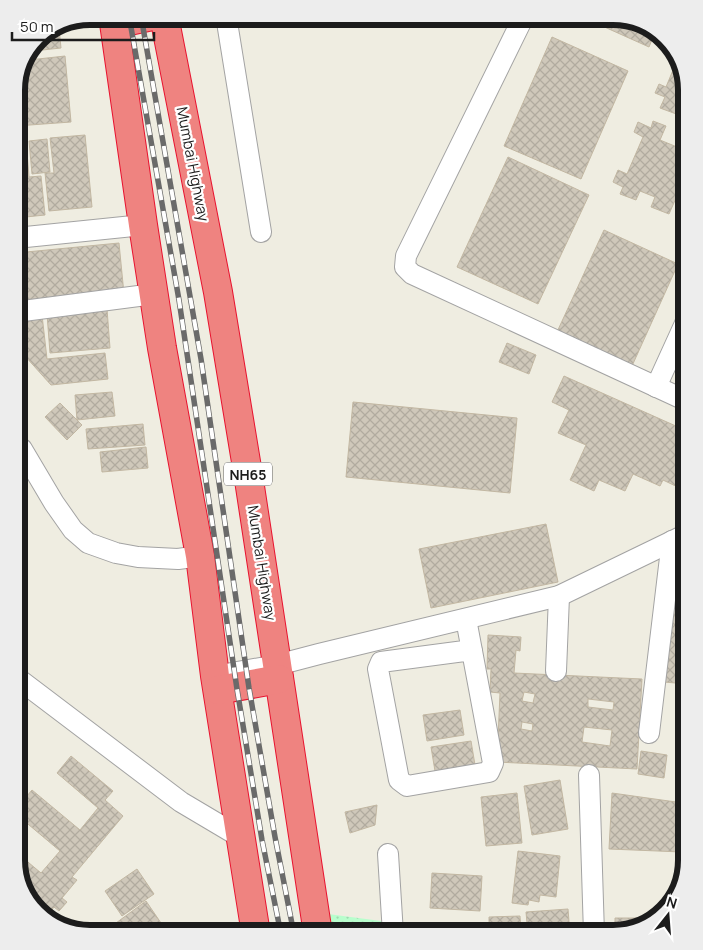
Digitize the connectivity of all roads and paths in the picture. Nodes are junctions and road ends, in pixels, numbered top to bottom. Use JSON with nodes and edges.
{"nodes":[{"id":1,"x":115,"y":25,"type":"edge"},
{"id":2,"x":166,"y":25,"type":"edge"},
{"id":3,"x":227,"y":25,"type":"edge"},
{"id":4,"x":520,"y":25,"type":"edge"},
{"id":5,"x":143,"y":225,"type":"junction"},
{"id":6,"x":261,"y":232,"type":"dead end"},
{"id":7,"x":25,"y":237,"type":"edge"},
{"id":8,"x":154,"y":294,"type":"junction"},
{"id":9,"x":25,"y":311,"type":"edge"},
{"id":10,"x":678,"y":339,"type":"edge"},
{"id":11,"x":656,"y":387,"type":"junction"},
{"id":12,"x":678,"y":397,"type":"edge"},
{"id":13,"x":25,"y":455,"type":"edge"},
{"id":14,"x":678,"y":537,"type":"edge"},
{"id":15,"x":678,"y":544,"type":"edge"},
{"id":16,"x":200,"y":556,"type":"junction"},
{"id":17,"x":559,"y":596,"type":"junction"},
{"id":18,"x":466,"y":619,"type":"junction"},
{"id":19,"x":472,"y":650,"type":"junction"},
{"id":20,"x":556,"y":671,"type":"dead end"},
{"id":21,"x":278,"y":672,"type":"junction"},
{"id":22,"x":216,"y":683,"type":"junction"},
{"id":23,"x":25,"y":684,"type":"edge"},
{"id":24,"x":649,"y":733,"type":"dead end"},
{"id":25,"x":589,"y":776,"type":"dead end"},
{"id":26,"x":240,"y":837,"type":"junction"},
{"id":27,"x":388,"y":854,"type":"dead end"},
{"id":28,"x":255,"y":925,"type":"edge"},
{"id":29,"x":317,"y":925,"type":"edge"},
{"id":30,"x":392,"y":925,"type":"edge"},
{"id":31,"x":594,"y":925,"type":"edge"}],
"edges":[{"from":1,"to":5,"type":"highway"},
{"from":2,"to":21,"type":"highway","name":"Mumbai Highway","number":"NH65"},
{"from":3,"to":6,"type":"street"},
{"from":4,"to":11,"type":"street"},
{"from":5,"to":7,"type":"street"},
{"from":5,"to":8,"type":"highway"},
{"from":8,"to":9,"type":"street"},
{"from":8,"to":16,"type":"highway"},
{"from":10,"to":11,"type":"street"},
{"from":11,"to":12,"type":"street"},
{"from":13,"to":16,"type":"street"},
{"from":14,"to":17,"type":"street"},
{"from":15,"to":24,"type":"street"},
{"from":16,"to":22,"type":"highway"},
{"from":17,"to":18,"type":"street"},
{"from":17,"to":20,"type":"street"},
{"from":18,"to":19,"type":"street"},
{"from":18,"to":21,"type":"street"},
{"from":19,"to":19,"type":"street"},
{"from":21,"to":22,"type":"highway"},
{"from":21,"to":29,"type":"highway","name":"Mumbai Highway","number":"NH65"},
{"from":22,"to":26,"type":"highway"},
{"from":23,"to":26,"type":"street"},
{"from":25,"to":31,"type":"street"},
{"from":26,"to":28,"type":"highway"},
{"from":27,"to":30,"type":"street"}]}
